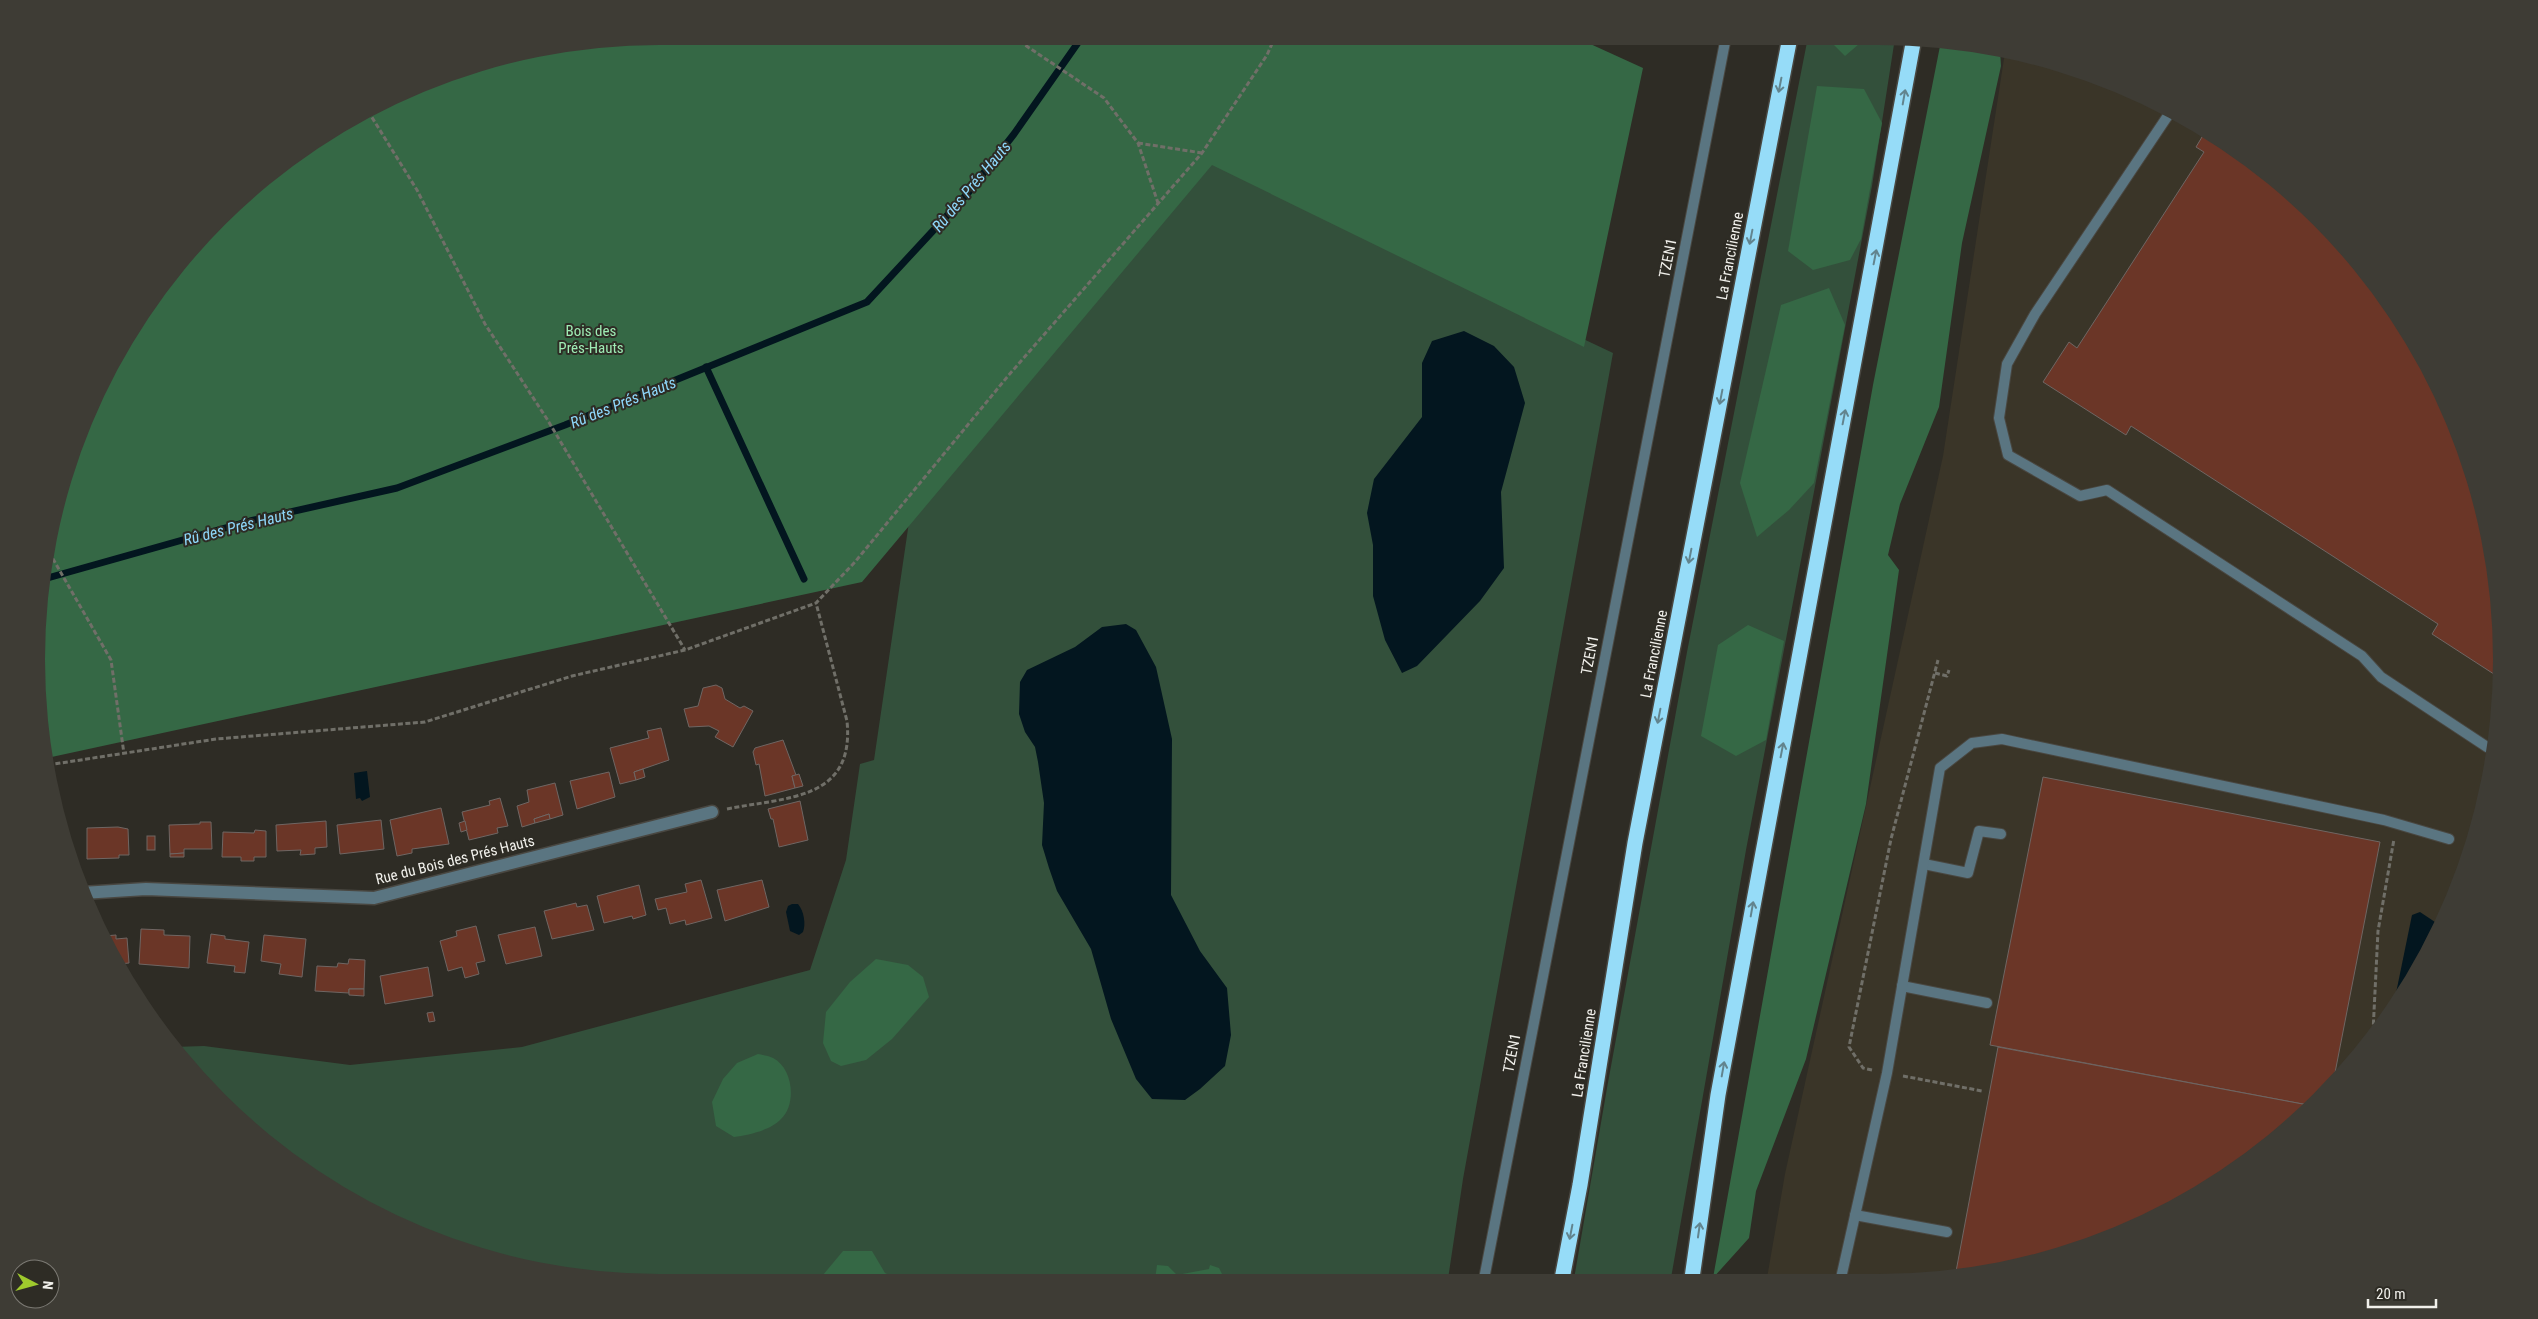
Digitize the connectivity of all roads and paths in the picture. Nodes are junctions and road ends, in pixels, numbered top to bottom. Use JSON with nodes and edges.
{"nodes":[{"id":1,"x":1025,"y":45,"type":"edge"},
{"id":2,"x":1271,"y":45,"type":"edge"},
{"id":3,"x":1724,"y":45,"type":"edge"},
{"id":4,"x":1788,"y":45,"type":"edge"},
{"id":5,"x":1913,"y":46,"type":"edge"},
{"id":6,"x":372,"y":117,"type":"edge"},
{"id":7,"x":2167,"y":117,"type":"edge"},
{"id":8,"x":1138,"y":143,"type":"junction"},
{"id":9,"x":1202,"y":153,"type":"junction"},
{"id":10,"x":1158,"y":203,"type":"junction"},
{"id":11,"x":53,"y":560,"type":"edge"},
{"id":12,"x":816,"y":603,"type":"junction"},
{"id":13,"x":685,"y":650,"type":"junction"},
{"id":14,"x":1938,"y":660,"type":"dead end"},
{"id":15,"x":1948,"y":670,"type":"dead end"},
{"id":16,"x":1935,"y":672,"type":"junction"},
{"id":17,"x":2487,"y":747,"type":"dead end"},
{"id":18,"x":124,"y":754,"type":"junction"},
{"id":19,"x":54,"y":765,"type":"edge"},
{"id":20,"x":712,"y":812,"type":"joint"},
{"id":21,"x":2397,"y":823,"type":"junction"},
{"id":22,"x":2001,"y":834,"type":"dead end"},
{"id":23,"x":1891,"y":839,"type":"dead end"},
{"id":24,"x":2448,"y":839,"type":"dead end"},
{"id":25,"x":1924,"y":864,"type":"junction"},
{"id":26,"x":91,"y":892,"type":"edge"},
{"id":27,"x":1902,"y":986,"type":"junction"},
{"id":28,"x":1987,"y":1002,"type":"dead end"},
{"id":29,"x":2373,"y":1023,"type":"edge"},
{"id":30,"x":1855,"y":1215,"type":"junction"},
{"id":31,"x":1947,"y":1232,"type":"dead end"},
{"id":32,"x":1485,"y":1274,"type":"edge"},
{"id":33,"x":1563,"y":1274,"type":"edge"},
{"id":34,"x":1693,"y":1274,"type":"edge"},
{"id":35,"x":1841,"y":1274,"type":"edge"}],
"edges":[{"from":1,"to":8,"type":"path"},
{"from":2,"to":9,"type":"path"},
{"from":3,"to":32,"type":"lane","name":"TZEN1"},
{"from":4,"to":33,"type":"highway","name":"La Francilienne","one_way":true},
{"from":34,"to":5,"type":"highway","one_way":true},
{"from":6,"to":13,"type":"path"},
{"from":7,"to":17,"type":"lane"},
{"from":8,"to":9,"type":"path"},
{"from":8,"to":10,"type":"path"},
{"from":9,"to":10,"type":"path"},
{"from":10,"to":12,"type":"path"},
{"from":11,"to":18,"type":"path"},
{"from":12,"to":13,"type":"path"},
{"from":12,"to":20,"type":"path"},
{"from":13,"to":18,"type":"path"},
{"from":14,"to":16,"type":"path"},
{"from":15,"to":16,"type":"path"},
{"from":16,"to":23,"type":"path"},
{"from":18,"to":19,"type":"path"},
{"from":20,"to":26,"type":"street","name":"Rue du Bois des Prés Hauts"},
{"from":21,"to":24,"type":"lane"},
{"from":21,"to":25,"type":"lane"},
{"from":21,"to":29,"type":"path"},
{"from":22,"to":25,"type":"lane"},
{"from":25,"to":27,"type":"lane"},
{"from":27,"to":28,"type":"lane"},
{"from":27,"to":30,"type":"lane"},
{"from":30,"to":31,"type":"lane"},
{"from":30,"to":35,"type":"lane"}]}
